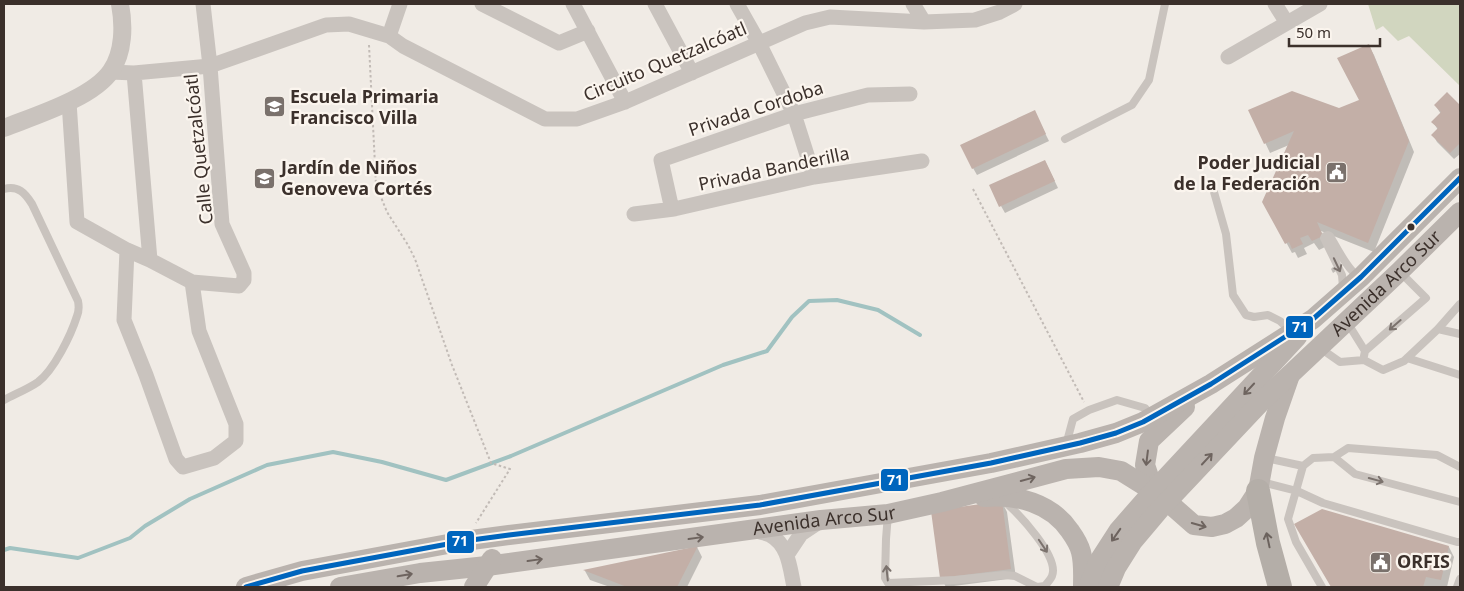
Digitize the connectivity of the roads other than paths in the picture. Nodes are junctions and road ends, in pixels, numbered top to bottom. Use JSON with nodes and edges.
{"nodes":[{"id":1,"x":120,"y":4,"type":"edge"},
{"id":2,"x":202,"y":4,"type":"edge"},
{"id":3,"x":400,"y":4,"type":"edge"},
{"id":4,"x":482,"y":4,"type":"edge"},
{"id":5,"x":573,"y":4,"type":"edge"},
{"id":6,"x":655,"y":4,"type":"edge"},
{"id":7,"x":737,"y":4,"type":"edge"},
{"id":8,"x":913,"y":4,"type":"edge"},
{"id":9,"x":1015,"y":4,"type":"edge"},
{"id":10,"x":1165,"y":4,"type":"edge"},
{"id":11,"x":1275,"y":4,"type":"edge"},
{"id":12,"x":1320,"y":4,"type":"edge"},
{"id":13,"x":497,"y":7,"type":"edge"},
{"id":14,"x":998,"y":8,"type":"edge"},
{"id":15,"x":826,"y":10,"type":"edge"},
{"id":16,"x":924,"y":22,"type":"junction"},
{"id":17,"x":1287,"y":23,"type":"junction"},
{"id":18,"x":588,"y":31,"type":"junction"},
{"id":19,"x":388,"y":36,"type":"junction"},
{"id":20,"x":759,"y":43,"type":"junction"},
{"id":21,"x":1228,"y":56,"type":"dead end"},
{"id":22,"x":210,"y":66,"type":"junction"},
{"id":23,"x":111,"y":72,"type":"junction"},
{"id":24,"x":134,"y":73,"type":"junction"},
{"id":25,"x":692,"y":73,"type":"junction"},
{"id":26,"x":910,"y":94,"type":"dead end"},
{"id":27,"x":68,"y":102,"type":"junction"},
{"id":28,"x":625,"y":102,"type":"junction"},
{"id":29,"x":794,"y":114,"type":"junction"},
{"id":30,"x":4,"y":128,"type":"edge"},
{"id":31,"x":1065,"y":139,"type":"dead end"},
{"id":32,"x":922,"y":162,"type":"dead end"},
{"id":33,"x":814,"y":177,"type":"junction"},
{"id":34,"x":1460,"y":178,"type":"edge"},
{"id":35,"x":4,"y":190,"type":"edge"},
{"id":36,"x":1214,"y":192,"type":"dead end"},
{"id":37,"x":672,"y":207,"type":"junction"},
{"id":38,"x":1460,"y":212,"type":"edge"},
{"id":39,"x":634,"y":214,"type":"dead end"},
{"id":40,"x":127,"y":250,"type":"junction"},
{"id":41,"x":150,"y":260,"type":"junction"},
{"id":42,"x":1400,"y":271,"type":"junction"},
{"id":43,"x":1362,"y":277,"type":"junction"},
{"id":44,"x":192,"y":282,"type":"junction"},
{"id":45,"x":1344,"y":293,"type":"junction"},
{"id":46,"x":1460,"y":304,"type":"edge"},
{"id":47,"x":1346,"y":322,"type":"junction"},
{"id":48,"x":1438,"y":329,"type":"junction"},
{"id":49,"x":1295,"y":334,"type":"junction"},
{"id":50,"x":1460,"y":334,"type":"edge"},
{"id":51,"x":1319,"y":347,"type":"junction"},
{"id":52,"x":1365,"y":351,"type":"junction"},
{"id":53,"x":1407,"y":358,"type":"junction"},
{"id":54,"x":1364,"y":360,"type":"junction"},
{"id":55,"x":1290,"y":375,"type":"junction"},
{"id":56,"x":1460,"y":375,"type":"edge"},
{"id":57,"x":1211,"y":384,"type":"junction"},
{"id":58,"x":4,"y":400,"type":"edge"},
{"id":59,"x":1152,"y":416,"type":"junction"},
{"id":60,"x":1066,"y":446,"type":"junction"},
{"id":61,"x":1334,"y":457,"type":"junction"},
{"id":62,"x":1264,"y":458,"type":"junction"},
{"id":63,"x":1303,"y":466,"type":"junction"},
{"id":64,"x":1460,"y":467,"type":"edge"},
{"id":65,"x":1259,"y":486,"type":"junction"},
{"id":66,"x":1297,"y":491,"type":"junction"},
{"id":67,"x":1161,"y":496,"type":"junction"},
{"id":68,"x":999,"y":497,"type":"junction"},
{"id":69,"x":942,"y":502,"type":"junction"},
{"id":70,"x":1460,"y":502,"type":"edge"},
{"id":71,"x":888,"y":514,"type":"junction"},
{"id":72,"x":821,"y":520,"type":"junction"},
{"id":73,"x":754,"y":530,"type":"junction"},
{"id":74,"x":509,"y":535,"type":"junction"},
{"id":75,"x":1460,"y":542,"type":"edge"},
{"id":76,"x":787,"y":555,"type":"junction"},
{"id":77,"x":487,"y":566,"type":"junction"},
{"id":78,"x":246,"y":587,"type":"edge"},
{"id":79,"x":340,"y":587,"type":"edge"},
{"id":80,"x":474,"y":587,"type":"edge"},
{"id":81,"x":794,"y":587,"type":"edge"},
{"id":82,"x":1082,"y":587,"type":"edge"},
{"id":83,"x":1088,"y":587,"type":"edge"},
{"id":84,"x":1108,"y":587,"type":"edge"},
{"id":85,"x":1280,"y":587,"type":"edge"},
{"id":86,"x":1322,"y":587,"type":"edge"}],
"edges":[{"from":1,"to":23,"type":"street"},
{"from":2,"to":22,"type":"street","name":"Calle Quetzalcóatl"},
{"from":3,"to":19,"type":"street"},
{"from":4,"to":13,"type":"street"},
{"from":5,"to":18,"type":"street"},
{"from":6,"to":25,"type":"street"},
{"from":7,"to":20,"type":"street"},
{"from":8,"to":16,"type":"street"},
{"from":9,"to":14,"type":"street","name":"Circuito Quetzalcóatl"},
{"from":10,"to":31,"type":"lane"},
{"from":11,"to":17,"type":"street"},
{"from":12,"to":17,"type":"street"},
{"from":13,"to":18,"type":"street"},
{"from":14,"to":16,"type":"street","name":"Circuito Quetzalcóatl"},
{"from":15,"to":16,"type":"street","name":"Circuito Quetzalcóatl"},
{"from":15,"to":20,"type":"street","name":"Circuito Quetzalcóatl"},
{"from":17,"to":21,"type":"street"},
{"from":18,"to":28,"type":"street"},
{"from":19,"to":22,"type":"street","name":"Circuito Quetzalcóatl"},
{"from":19,"to":28,"type":"street","name":"Circuito Quetzalcóatl"},
{"from":20,"to":25,"type":"street","name":"Circuito Quetzalcóatl"},
{"from":20,"to":29,"type":"street"},
{"from":22,"to":24,"type":"street","name":"Circuito Quetzalcóatl"},
{"from":22,"to":44,"type":"street","name":"Calle Quetzalcóatl"},
{"from":23,"to":24,"type":"street","name":"Circuito Quetzalcóatl"},
{"from":23,"to":27,"type":"street"},
{"from":24,"to":41,"type":"street"},
{"from":25,"to":28,"type":"street","name":"Circuito Quetzalcóatl"},
{"from":26,"to":29,"type":"street","name":"Privada Cordoba"},
{"from":27,"to":30,"type":"street"},
{"from":27,"to":40,"type":"street"},
{"from":29,"to":33,"type":"street"},
{"from":29,"to":37,"type":"street","name":"Privada Cordoba"},
{"from":32,"to":33,"type":"street","name":"Privada Banderilla"},
{"from":33,"to":37,"type":"street","name":"Privada Banderilla"},
{"from":34,"to":43,"type":"main road","name":"Avenida Arco Sur"},
{"from":35,"to":58,"type":"lane"},
{"from":36,"to":49,"type":"lane"},
{"from":37,"to":39,"type":"street","name":"Privada Banderilla"},
{"from":38,"to":42,"type":"main road","name":"Avenida Arco Sur"},
{"from":40,"to":41,"type":"street"},
{"from":40,"to":44,"type":"street"},
{"from":41,"to":44,"type":"street"},
{"from":42,"to":47,"type":"main road","name":"Avenida Arco Sur"},
{"from":42,"to":52,"type":"lane","one_way":true},
{"from":43,"to":45,"type":"main road","name":"Avenida Arco Sur"},
{"from":43,"to":45,"type":"lane","one_way":true},
{"from":45,"to":49,"type":"main road","name":"Avenida Arco Sur"},
{"from":46,"to":48,"type":"lane"},
{"from":47,"to":51,"type":"main road","name":"Avenida Arco Sur"},
{"from":47,"to":52,"type":"lane"},
{"from":48,"to":50,"type":"lane"},
{"from":48,"to":53,"type":"lane"},
{"from":49,"to":57,"type":"main road","name":"Avenida Arco Sur"},
{"from":49,"to":67,"type":"main road","name":"Avenida Arco Sur","one_way":true},
{"from":51,"to":54,"type":"lane"},
{"from":51,"to":55,"type":"main road","name":"Avenida Arco Sur"},
{"from":52,"to":54,"type":"lane"},
{"from":53,"to":54,"type":"lane"},
{"from":53,"to":56,"type":"lane"},
{"from":55,"to":62,"type":"main road","name":"Avenida Arco Sur"},
{"from":67,"to":55,"type":"main road","name":"Avenida Arco Sur","one_way":true},
{"from":57,"to":59,"type":"main road","name":"Avenida Arco Sur"},
{"from":57,"to":67,"type":"main road","one_way":true},
{"from":59,"to":60,"type":"main road","name":"Avenida Arco Sur"},
{"from":59,"to":60,"type":"lane"},
{"from":60,"to":74,"type":"main road","name":"Avenida Arco Sur"},
{"from":61,"to":63,"type":"lane"},
{"from":61,"to":64,"type":"lane"},
{"from":61,"to":70,"type":"lane","one_way":true},
{"from":62,"to":63,"type":"lane"},
{"from":62,"to":65,"type":"main road","name":"Avenida Arco Sur"},
{"from":63,"to":66,"type":"lane"},
{"from":65,"to":66,"type":"lane"},
{"from":67,"to":65,"type":"main road","name":"Avenida Arco Sur","one_way":true},
{"from":85,"to":65,"type":"highway","one_way":true},
{"from":66,"to":75,"type":"lane"},
{"from":66,"to":86,"type":"lane"},
{"from":69,"to":67,"type":"main road","name":"Avenida Arco Sur","one_way":true},
{"from":67,"to":83,"type":"main road","one_way":true},
{"from":67,"to":84,"type":"main road"},
{"from":68,"to":69,"type":"main road"},
{"from":68,"to":71,"type":"lane","one_way":true},
{"from":68,"to":82,"type":"main road"},
{"from":69,"to":71,"type":"main road","name":"Avenida Arco Sur"},
{"from":71,"to":72,"type":"main road","name":"Avenida Arco Sur"},
{"from":72,"to":73,"type":"main road","name":"Avenida Arco Sur"},
{"from":72,"to":76,"type":"street"},
{"from":73,"to":76,"type":"street"},
{"from":77,"to":73,"type":"main road","name":"Avenida Arco Sur","one_way":true},
{"from":74,"to":77,"type":"main road"},
{"from":74,"to":78,"type":"main road","name":"Avenida Arco Sur"},
{"from":76,"to":81,"type":"street"},
{"from":79,"to":77,"type":"main road","name":"Avenida Arco Sur","one_way":true},
{"from":77,"to":80,"type":"main road"}]}
